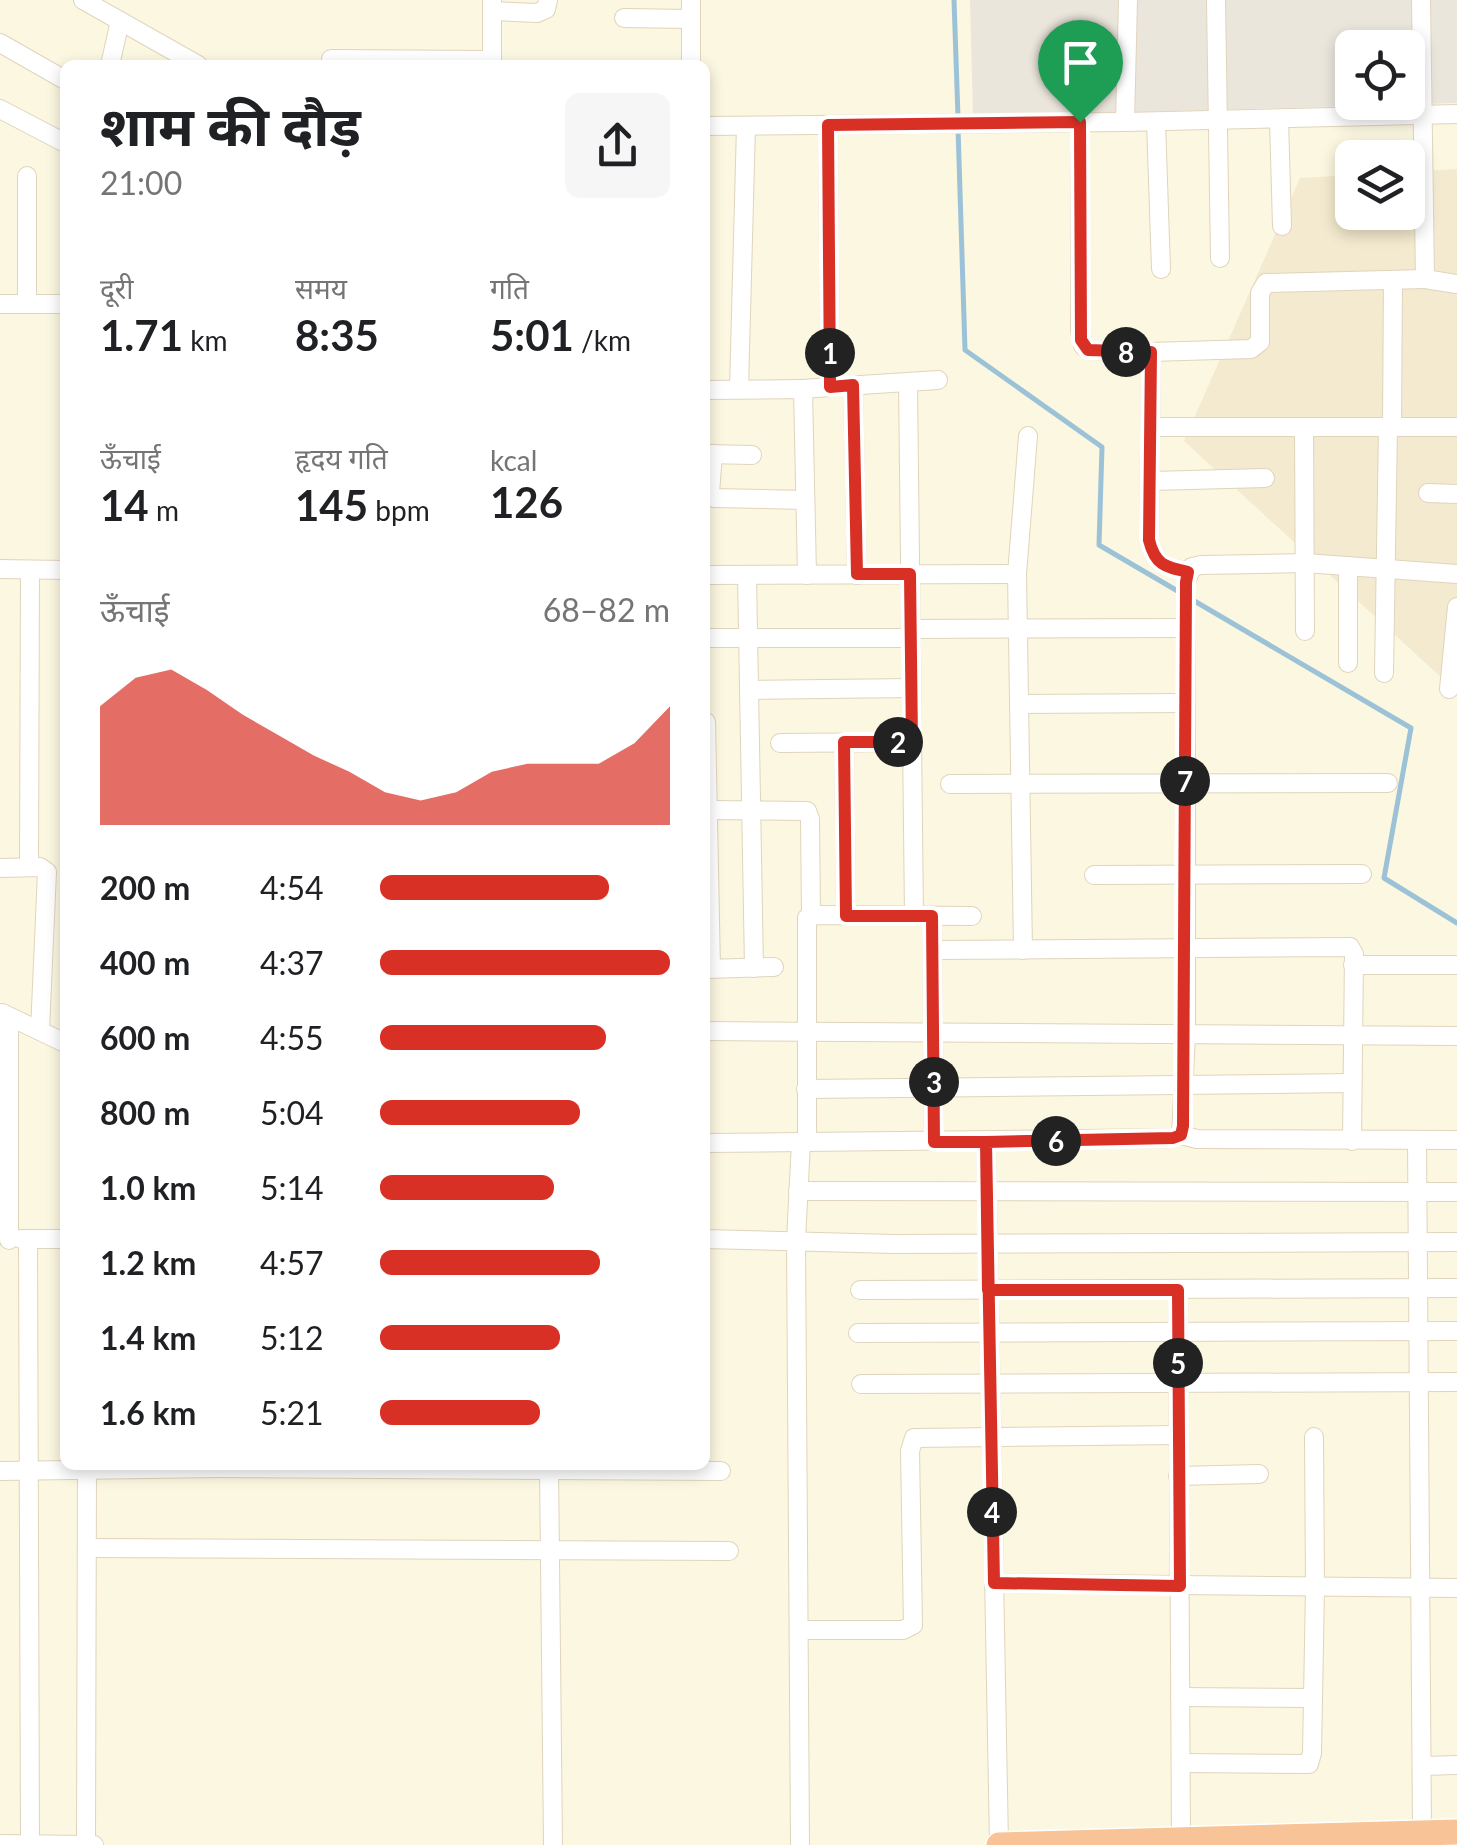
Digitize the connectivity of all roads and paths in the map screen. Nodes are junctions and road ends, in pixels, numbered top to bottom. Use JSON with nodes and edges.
{"nodes":[{"id":1,"x":83,"y":0,"type":"edge"},
{"id":2,"x":548,"y":0,"type":"edge"},
{"id":3,"x":1128,"y":0,"type":"edge"},
{"id":4,"x":1216,"y":0,"type":"edge"},
{"id":5,"x":1421,"y":0,"type":"edge"},
{"id":6,"x":492,"y":6,"type":"edge"},
{"id":7,"x":691,"y":9,"type":"edge"},
{"id":8,"x":637,"y":12,"type":"edge"},
{"id":9,"x":120,"y":21,"type":"junction"},
{"id":10,"x":1421,"y":30,"type":"edge"},
{"id":11,"x":0,"y":43,"type":"edge"},
{"id":12,"x":331,"y":59,"type":"dead end"},
{"id":13,"x":111,"y":60,"type":"edge"},
{"id":14,"x":189,"y":60,"type":"edge"},
{"id":15,"x":385,"y":60,"type":"edge"},
{"id":16,"x":492,"y":60,"type":"edge"},
{"id":17,"x":691,"y":60,"type":"edge"},
{"id":18,"x":60,"y":77,"type":"edge"},
{"id":19,"x":0,"y":109,"type":"edge"},
{"id":20,"x":1457,"y":114,"type":"edge"},
{"id":21,"x":1425,"y":115,"type":"edge"},
{"id":22,"x":1335,"y":117,"type":"edge"},
{"id":23,"x":1279,"y":119,"type":"junction"},
{"id":24,"x":1217,"y":120,"type":"junction"},
{"id":25,"x":1421,"y":120,"type":"edge"},
{"id":26,"x":1080,"y":122,"type":"junction"},
{"id":27,"x":1125,"y":122,"type":"junction"},
{"id":28,"x":1156,"y":122,"type":"junction"},
{"id":29,"x":828,"y":125,"type":"junction"},
{"id":30,"x":710,"y":126,"type":"edge"},
{"id":31,"x":746,"y":126,"type":"junction"},
{"id":32,"x":60,"y":140,"type":"edge"},
{"id":33,"x":27,"y":176,"type":"dead end"},
{"id":34,"x":1282,"y":226,"type":"dead end"},
{"id":35,"x":1220,"y":258,"type":"dead end"},
{"id":36,"x":1161,"y":269,"type":"dead end"},
{"id":37,"x":1424,"y":279,"type":"junction"},
{"id":38,"x":1393,"y":280,"type":"junction"},
{"id":39,"x":1457,"y":284,"type":"edge"},
{"id":40,"x":0,"y":304,"type":"edge"},
{"id":41,"x":27,"y":304,"type":"junction"},
{"id":42,"x":60,"y":304,"type":"edge"},
{"id":43,"x":1151,"y":352,"type":"junction"},
{"id":44,"x":938,"y":380,"type":"dead end"},
{"id":45,"x":908,"y":382,"type":"junction"},
{"id":46,"x":853,"y":385,"type":"junction"},
{"id":47,"x":830,"y":387,"type":"junction"},
{"id":48,"x":739,"y":389,"type":"junction"},
{"id":49,"x":803,"y":389,"type":"junction"},
{"id":50,"x":710,"y":390,"type":"edge"},
{"id":51,"x":1152,"y":427,"type":"junction"},
{"id":52,"x":1304,"y":427,"type":"junction"},
{"id":53,"x":1390,"y":427,"type":"junction"},
{"id":54,"x":1457,"y":427,"type":"edge"},
{"id":55,"x":1028,"y":436,"type":"dead end"},
{"id":56,"x":710,"y":454,"type":"edge"},
{"id":57,"x":752,"y":455,"type":"dead end"},
{"id":58,"x":1266,"y":478,"type":"dead end"},
{"id":59,"x":1152,"y":480,"type":"junction"},
{"id":60,"x":710,"y":492,"type":"edge"},
{"id":61,"x":1428,"y":493,"type":"dead end"},
{"id":62,"x":1457,"y":494,"type":"edge"},
{"id":63,"x":805,"y":500,"type":"junction"},
{"id":64,"x":1305,"y":563,"type":"junction"},
{"id":65,"x":1348,"y":566,"type":"junction"},
{"id":66,"x":0,"y":569,"type":"edge"},
{"id":67,"x":30,"y":570,"type":"junction"},
{"id":68,"x":60,"y":570,"type":"edge"},
{"id":69,"x":1384,"y":570,"type":"junction"},
{"id":70,"x":857,"y":574,"type":"junction"},
{"id":71,"x":910,"y":574,"type":"junction"},
{"id":72,"x":1017,"y":574,"type":"junction"},
{"id":73,"x":1457,"y":574,"type":"edge"},
{"id":74,"x":710,"y":575,"type":"edge"},
{"id":75,"x":747,"y":575,"type":"junction"},
{"id":76,"x":807,"y":575,"type":"junction"},
{"id":77,"x":1187,"y":577,"type":"junction"},
{"id":78,"x":1457,"y":607,"type":"edge"},
{"id":79,"x":1186,"y":622,"type":"junction"},
{"id":80,"x":1018,"y":629,"type":"junction"},
{"id":81,"x":1305,"y":630,"type":"dead end"},
{"id":82,"x":910,"y":634,"type":"junction"},
{"id":83,"x":710,"y":638,"type":"edge"},
{"id":84,"x":749,"y":639,"type":"junction"},
{"id":85,"x":1348,"y":662,"type":"dead end"},
{"id":86,"x":1384,"y":673,"type":"dead end"},
{"id":87,"x":911,"y":688,"type":"junction"},
{"id":88,"x":1449,"y":689,"type":"dead end"},
{"id":89,"x":750,"y":690,"type":"junction"},
{"id":90,"x":1186,"y":703,"type":"junction"},
{"id":91,"x":1019,"y":704,"type":"junction"},
{"id":92,"x":780,"y":742,"type":"dead end"},
{"id":93,"x":844,"y":742,"type":"junction"},
{"id":94,"x":912,"y":742,"type":"junction"},
{"id":95,"x":1388,"y":783,"type":"dead end"},
{"id":96,"x":950,"y":784,"type":"dead end"},
{"id":97,"x":1185,"y":784,"type":"junction"},
{"id":98,"x":1020,"y":785,"type":"junction"},
{"id":99,"x":752,"y":809,"type":"junction"},
{"id":100,"x":710,"y":810,"type":"edge"},
{"id":101,"x":0,"y":868,"type":"edge"},
{"id":102,"x":28,"y":868,"type":"junction"},
{"id":103,"x":1185,"y":874,"type":"junction"},
{"id":104,"x":1362,"y":874,"type":"dead end"},
{"id":105,"x":1094,"y":876,"type":"dead end"},
{"id":106,"x":811,"y":916,"type":"junction"},
{"id":107,"x":846,"y":916,"type":"junction"},
{"id":108,"x":923,"y":916,"type":"junction"},
{"id":109,"x":972,"y":916,"type":"dead end"},
{"id":110,"x":1185,"y":948,"type":"junction"},
{"id":111,"x":934,"y":950,"type":"junction"},
{"id":112,"x":1023,"y":950,"type":"junction"},
{"id":113,"x":1353,"y":965,"type":"junction"},
{"id":114,"x":1455,"y":965,"type":"edge"},
{"id":115,"x":774,"y":967,"type":"dead end"},
{"id":116,"x":754,"y":968,"type":"junction"},
{"id":117,"x":710,"y":969,"type":"edge"},
{"id":118,"x":5,"y":1015,"type":"edge"},
{"id":119,"x":710,"y":1030,"type":"edge"},
{"id":120,"x":40,"y":1031,"type":"junction"},
{"id":121,"x":806,"y":1031,"type":"junction"},
{"id":122,"x":934,"y":1032,"type":"junction"},
{"id":123,"x":1186,"y":1035,"type":"junction"},
{"id":124,"x":1352,"y":1036,"type":"junction"},
{"id":125,"x":1457,"y":1036,"type":"edge"},
{"id":126,"x":60,"y":1040,"type":"edge"},
{"id":127,"x":1352,"y":1083,"type":"junction"},
{"id":128,"x":1184,"y":1084,"type":"junction"},
{"id":129,"x":934,"y":1088,"type":"junction"},
{"id":130,"x":806,"y":1089,"type":"junction"},
{"id":131,"x":1181,"y":1135,"type":"junction"},
{"id":132,"x":1417,"y":1140,"type":"junction"},
{"id":133,"x":1457,"y":1140,"type":"edge"},
{"id":134,"x":804,"y":1141,"type":"junction"},
{"id":135,"x":1352,"y":1141,"type":"junction"},
{"id":136,"x":710,"y":1142,"type":"edge"},
{"id":137,"x":934,"y":1142,"type":"junction"},
{"id":138,"x":986,"y":1142,"type":"junction"},
{"id":139,"x":798,"y":1192,"type":"junction"},
{"id":140,"x":1417,"y":1192,"type":"junction"},
{"id":141,"x":1457,"y":1192,"type":"edge"},
{"id":142,"x":987,"y":1193,"type":"junction"},
{"id":143,"x":60,"y":1239,"type":"edge"},
{"id":144,"x":710,"y":1239,"type":"edge"},
{"id":145,"x":12,"y":1240,"type":"edge"},
{"id":146,"x":796,"y":1240,"type":"junction"},
{"id":147,"x":1418,"y":1242,"type":"junction"},
{"id":148,"x":1457,"y":1242,"type":"edge"},
{"id":149,"x":988,"y":1244,"type":"junction"},
{"id":150,"x":1418,"y":1288,"type":"junction"},
{"id":151,"x":1457,"y":1288,"type":"edge"},
{"id":152,"x":860,"y":1290,"type":"dead end"},
{"id":153,"x":988,"y":1290,"type":"junction"},
{"id":154,"x":1178,"y":1290,"type":"junction"},
{"id":155,"x":1418,"y":1331,"type":"junction"},
{"id":156,"x":1457,"y":1331,"type":"edge"},
{"id":157,"x":989,"y":1332,"type":"junction"},
{"id":158,"x":1178,"y":1332,"type":"junction"},
{"id":159,"x":858,"y":1333,"type":"dead end"},
{"id":160,"x":1419,"y":1382,"type":"junction"},
{"id":161,"x":1457,"y":1382,"type":"edge"},
{"id":162,"x":1178,"y":1383,"type":"junction"},
{"id":163,"x":861,"y":1384,"type":"dead end"},
{"id":164,"x":990,"y":1384,"type":"junction"},
{"id":165,"x":1178,"y":1435,"type":"junction"},
{"id":166,"x":990,"y":1436,"type":"junction"},
{"id":167,"x":1314,"y":1436,"type":"dead end"},
{"id":168,"x":60,"y":1469,"type":"edge"},
{"id":169,"x":87,"y":1470,"type":"edge"},
{"id":170,"x":549,"y":1470,"type":"edge"},
{"id":171,"x":664,"y":1470,"type":"edge"},
{"id":172,"x":0,"y":1471,"type":"edge"},
{"id":173,"x":721,"y":1471,"type":"dead end"},
{"id":174,"x":29,"y":1472,"type":"junction"},
{"id":175,"x":1259,"y":1474,"type":"dead end"},
{"id":176,"x":1178,"y":1476,"type":"junction"},
{"id":177,"x":87,"y":1548,"type":"junction"},
{"id":178,"x":729,"y":1550,"type":"dead end"},
{"id":179,"x":550,"y":1551,"type":"junction"},
{"id":180,"x":994,"y":1583,"type":"junction"},
{"id":181,"x":1180,"y":1586,"type":"junction"},
{"id":182,"x":1315,"y":1588,"type":"junction"},
{"id":183,"x":1420,"y":1588,"type":"junction"},
{"id":184,"x":1457,"y":1588,"type":"edge"},
{"id":185,"x":802,"y":1630,"type":"junction"},
{"id":186,"x":1180,"y":1697,"type":"junction"},
{"id":187,"x":1313,"y":1698,"type":"junction"},
{"id":188,"x":1180,"y":1762,"type":"junction"},
{"id":189,"x":1457,"y":1765,"type":"edge"},
{"id":190,"x":1422,"y":1766,"type":"junction"},
{"id":191,"x":1457,"y":1832,"type":"edge"},
{"id":192,"x":1422,"y":1833,"type":"junction"},
{"id":193,"x":1181,"y":1840,"type":"junction"},
{"id":194,"x":1342,"y":1840,"type":"edge"},
{"id":195,"x":0,"y":1844,"type":"edge"},
{"id":196,"x":30,"y":1844,"type":"edge"},
{"id":197,"x":86,"y":1844,"type":"edge"},
{"id":198,"x":97,"y":1845,"type":"edge"},
{"id":199,"x":553,"y":1845,"type":"edge"},
{"id":200,"x":800,"y":1845,"type":"edge"},
{"id":201,"x":999,"y":1845,"type":"edge"}],
"edges":[{"from":1,"to":9,"type":"street"},
{"from":2,"to":6,"type":"street"},
{"from":3,"to":27,"type":"street"},
{"from":4,"to":24,"type":"street"},
{"from":5,"to":10,"type":"street"},
{"from":6,"to":16,"type":"street"},
{"from":7,"to":8,"type":"street"},
{"from":7,"to":17,"type":"street"},
{"from":9,"to":13,"type":"street"},
{"from":9,"to":14,"type":"street"},
{"from":11,"to":18,"type":"street"},
{"from":12,"to":15,"type":"street"},
{"from":19,"to":32,"type":"street"},
{"from":20,"to":21,"type":"street"},
{"from":22,"to":23,"type":"street"},
{"from":23,"to":24,"type":"street"},
{"from":23,"to":34,"type":"street"},
{"from":24,"to":28,"type":"street"},
{"from":24,"to":35,"type":"street"},
{"from":25,"to":37,"type":"street"},
{"from":26,"to":27,"type":"street"},
{"from":26,"to":29,"type":"street"},
{"from":26,"to":43,"type":"street"},
{"from":27,"to":28,"type":"street"},
{"from":28,"to":36,"type":"street"},
{"from":29,"to":31,"type":"street"},
{"from":29,"to":47,"type":"street"},
{"from":30,"to":31,"type":"street"},
{"from":31,"to":48,"type":"street"},
{"from":33,"to":41,"type":"street"},
{"from":37,"to":38,"type":"street"},
{"from":37,"to":39,"type":"street"},
{"from":38,"to":43,"type":"street"},
{"from":38,"to":53,"type":"street"},
{"from":40,"to":41,"type":"street"},
{"from":41,"to":42,"type":"street"},
{"from":43,"to":51,"type":"street"},
{"from":44,"to":45,"type":"street"},
{"from":45,"to":46,"type":"street"},
{"from":45,"to":71,"type":"street"},
{"from":46,"to":47,"type":"street"},
{"from":46,"to":70,"type":"street"},
{"from":47,"to":49,"type":"street"},
{"from":48,"to":49,"type":"street"},
{"from":48,"to":50,"type":"street"},
{"from":49,"to":63,"type":"street"},
{"from":51,"to":52,"type":"street"},
{"from":51,"to":59,"type":"street"},
{"from":52,"to":53,"type":"street"},
{"from":52,"to":64,"type":"street"},
{"from":53,"to":54,"type":"street"},
{"from":53,"to":69,"type":"street"},
{"from":55,"to":72,"type":"street"},
{"from":56,"to":57,"type":"street"},
{"from":58,"to":59,"type":"street"},
{"from":59,"to":77,"type":"street"},
{"from":60,"to":63,"type":"street"},
{"from":61,"to":62,"type":"street"},
{"from":63,"to":76,"type":"street"},
{"from":64,"to":65,"type":"street"},
{"from":64,"to":77,"type":"street"},
{"from":64,"to":81,"type":"street"},
{"from":65,"to":69,"type":"street"},
{"from":65,"to":85,"type":"street"},
{"from":66,"to":67,"type":"street"},
{"from":67,"to":68,"type":"street"},
{"from":67,"to":102,"type":"street"},
{"from":69,"to":73,"type":"street"},
{"from":69,"to":86,"type":"street"},
{"from":70,"to":71,"type":"street"},
{"from":70,"to":76,"type":"street"},
{"from":71,"to":72,"type":"street"},
{"from":71,"to":82,"type":"street"},
{"from":72,"to":80,"type":"street"},
{"from":74,"to":75,"type":"street"},
{"from":75,"to":76,"type":"street"},
{"from":75,"to":84,"type":"street"},
{"from":77,"to":79,"type":"street"},
{"from":78,"to":88,"type":"street"},
{"from":79,"to":80,"type":"street"},
{"from":79,"to":90,"type":"street"},
{"from":80,"to":82,"type":"street"},
{"from":80,"to":91,"type":"street"},
{"from":82,"to":84,"type":"street"},
{"from":82,"to":87,"type":"street"},
{"from":83,"to":84,"type":"street"},
{"from":84,"to":89,"type":"street"},
{"from":87,"to":89,"type":"street"},
{"from":87,"to":94,"type":"street"},
{"from":89,"to":99,"type":"street"},
{"from":90,"to":91,"type":"street"},
{"from":90,"to":97,"type":"street"},
{"from":91,"to":98,"type":"street"},
{"from":92,"to":93,"type":"street"},
{"from":93,"to":94,"type":"street"},
{"from":93,"to":107,"type":"street"},
{"from":94,"to":108,"type":"street"},
{"from":95,"to":97,"type":"street"},
{"from":96,"to":98,"type":"street"},
{"from":97,"to":98,"type":"street"},
{"from":97,"to":103,"type":"street"},
{"from":98,"to":112,"type":"street"},
{"from":99,"to":100,"type":"street"},
{"from":99,"to":106,"type":"street"},
{"from":99,"to":116,"type":"street"},
{"from":101,"to":102,"type":"street"},
{"from":102,"to":120,"type":"street"},
{"from":103,"to":104,"type":"street"},
{"from":103,"to":105,"type":"street"},
{"from":103,"to":110,"type":"street"},
{"from":106,"to":107,"type":"street"},
{"from":106,"to":121,"type":"street"},
{"from":107,"to":108,"type":"street"},
{"from":108,"to":109,"type":"street"},
{"from":108,"to":111,"type":"street"},
{"from":110,"to":112,"type":"street"},
{"from":110,"to":113,"type":"street"},
{"from":110,"to":123,"type":"street"},
{"from":111,"to":112,"type":"street"},
{"from":111,"to":122,"type":"street"},
{"from":113,"to":114,"type":"street"},
{"from":113,"to":124,"type":"street"},
{"from":115,"to":116,"type":"street"},
{"from":116,"to":117,"type":"street"},
{"from":118,"to":120,"type":"street"},
{"from":118,"to":145,"type":"street"},
{"from":119,"to":121,"type":"street"},
{"from":120,"to":126,"type":"street"},
{"from":121,"to":122,"type":"street"},
{"from":121,"to":130,"type":"street"},
{"from":122,"to":123,"type":"street"},
{"from":122,"to":129,"type":"street"},
{"from":123,"to":124,"type":"street"},
{"from":123,"to":128,"type":"street"},
{"from":124,"to":125,"type":"street"},
{"from":124,"to":127,"type":"street"},
{"from":127,"to":128,"type":"street"},
{"from":127,"to":135,"type":"street"},
{"from":128,"to":129,"type":"street"},
{"from":128,"to":131,"type":"street"},
{"from":129,"to":130,"type":"street"},
{"from":129,"to":137,"type":"street"},
{"from":130,"to":134,"type":"street"},
{"from":131,"to":135,"type":"street"},
{"from":131,"to":138,"type":"street"},
{"from":132,"to":133,"type":"street"},
{"from":132,"to":135,"type":"street"},
{"from":132,"to":140,"type":"street"},
{"from":134,"to":136,"type":"street"},
{"from":134,"to":137,"type":"street"},
{"from":134,"to":139,"type":"street"},
{"from":137,"to":138,"type":"street"},
{"from":138,"to":142,"type":"street"},
{"from":139,"to":142,"type":"street"},
{"from":139,"to":146,"type":"street"},
{"from":140,"to":141,"type":"street"},
{"from":140,"to":142,"type":"street"},
{"from":140,"to":147,"type":"street"},
{"from":142,"to":149,"type":"street"},
{"from":143,"to":145,"type":"street"},
{"from":144,"to":146,"type":"street"},
{"from":145,"to":174,"type":"street"},
{"from":146,"to":149,"type":"street"},
{"from":146,"to":185,"type":"street"},
{"from":147,"to":148,"type":"street"},
{"from":147,"to":149,"type":"street"},
{"from":147,"to":150,"type":"street"},
{"from":149,"to":153,"type":"street"},
{"from":150,"to":151,"type":"street"},
{"from":150,"to":154,"type":"street"},
{"from":150,"to":155,"type":"street"},
{"from":152,"to":153,"type":"street"},
{"from":153,"to":154,"type":"street"},
{"from":153,"to":157,"type":"street"},
{"from":154,"to":158,"type":"street"},
{"from":155,"to":156,"type":"street"},
{"from":155,"to":158,"type":"street"},
{"from":155,"to":160,"type":"street"},
{"from":157,"to":158,"type":"street"},
{"from":157,"to":159,"type":"street"},
{"from":157,"to":164,"type":"street"},
{"from":158,"to":162,"type":"street"},
{"from":160,"to":161,"type":"street"},
{"from":160,"to":162,"type":"street"},
{"from":160,"to":183,"type":"street"},
{"from":162,"to":164,"type":"street"},
{"from":162,"to":165,"type":"street"},
{"from":163,"to":164,"type":"street"},
{"from":164,"to":166,"type":"street"},
{"from":165,"to":166,"type":"street"},
{"from":165,"to":176,"type":"street"},
{"from":166,"to":180,"type":"street"},
{"from":166,"to":185,"type":"street"},
{"from":167,"to":182,"type":"street"},
{"from":168,"to":174,"type":"street"},
{"from":169,"to":177,"type":"street"},
{"from":170,"to":179,"type":"street"},
{"from":171,"to":173,"type":"street"},
{"from":172,"to":174,"type":"street"},
{"from":174,"to":196,"type":"street"},
{"from":175,"to":176,"type":"street"},
{"from":176,"to":181,"type":"street"},
{"from":177,"to":179,"type":"street"},
{"from":177,"to":197,"type":"street"},
{"from":178,"to":179,"type":"street"},
{"from":179,"to":199,"type":"street"},
{"from":180,"to":181,"type":"street"},
{"from":180,"to":201,"type":"street"},
{"from":181,"to":182,"type":"street"},
{"from":181,"to":186,"type":"street"},
{"from":182,"to":183,"type":"street"},
{"from":182,"to":187,"type":"street"},
{"from":183,"to":184,"type":"street"},
{"from":183,"to":190,"type":"street"},
{"from":185,"to":200,"type":"street"},
{"from":186,"to":187,"type":"street"},
{"from":186,"to":188,"type":"street"},
{"from":187,"to":188,"type":"street"},
{"from":188,"to":193,"type":"street"},
{"from":189,"to":190,"type":"street"},
{"from":190,"to":192,"type":"street"},
{"from":191,"to":192,"type":"highway"},
{"from":192,"to":194,"type":"highway"},
{"from":193,"to":194,"type":"highway"},
{"from":193,"to":201,"type":"highway"},
{"from":195,"to":196,"type":"street"},
{"from":196,"to":197,"type":"street"},
{"from":197,"to":198,"type":"street"}]}
